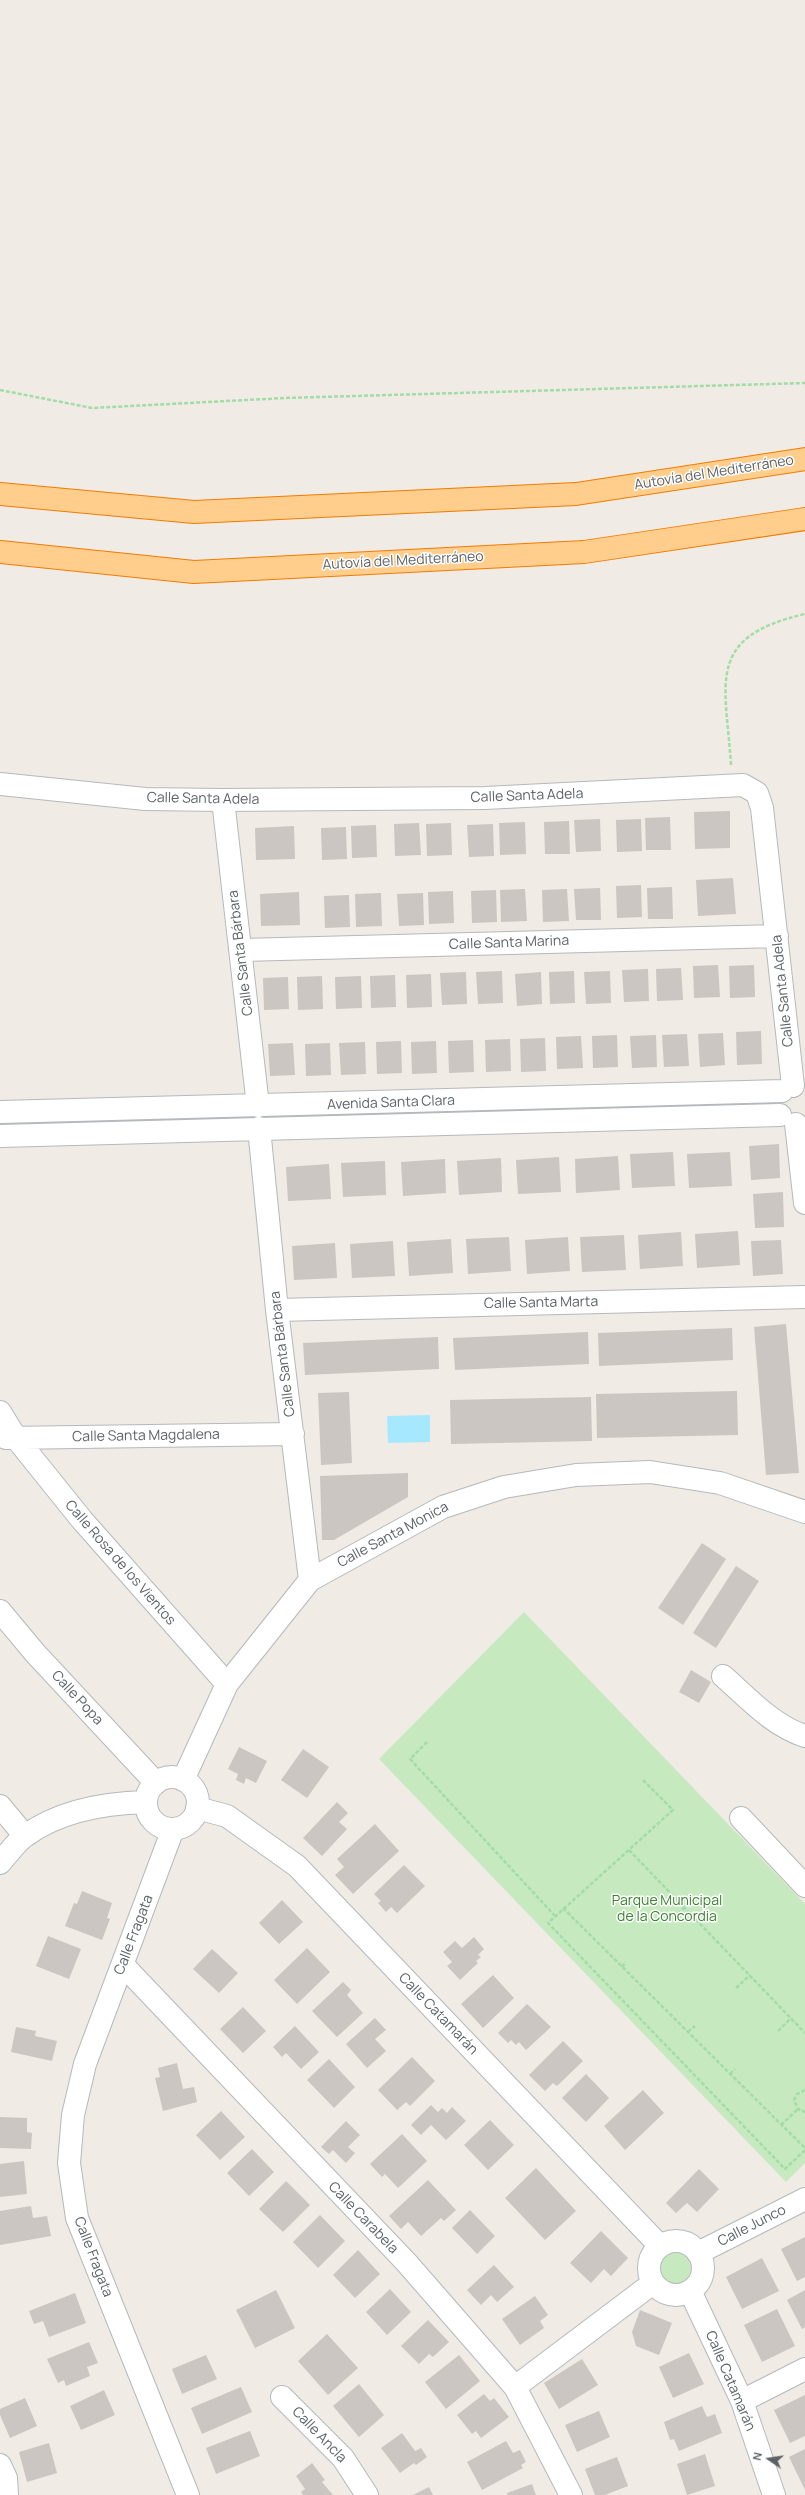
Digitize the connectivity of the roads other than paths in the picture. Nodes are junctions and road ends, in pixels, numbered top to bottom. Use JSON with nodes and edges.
{"nodes":[{"id":1,"x":805,"y":459,"type":"edge"},
{"id":2,"x":0,"y":494,"type":"edge"},
{"id":3,"x":805,"y":519,"type":"edge"},
{"id":4,"x":0,"y":552,"type":"edge"},
{"id":5,"x":0,"y":784,"type":"edge"},
{"id":6,"x":223,"y":800,"type":"junction"},
{"id":7,"x":777,"y":936,"type":"junction"},
{"id":8,"x":242,"y":950,"type":"junction"},
{"id":9,"x":793,"y":1088,"type":"edge"},
{"id":10,"x":258,"y":1106,"type":"junction"},
{"id":11,"x":0,"y":1112,"type":"edge"},
{"id":12,"x":794,"y":1120,"type":"edge"},
{"id":13,"x":259,"y":1128,"type":"junction"},
{"id":14,"x":0,"y":1136,"type":"edge"},
{"id":15,"x":805,"y":1203,"type":"edge"},
{"id":16,"x":805,"y":1297,"type":"edge"},
{"id":17,"x":277,"y":1310,"type":"junction"},
{"id":18,"x":0,"y":1412,"type":"edge"},
{"id":19,"x":293,"y":1434,"type":"junction"},
{"id":20,"x":8,"y":1438,"type":"edge"},
{"id":21,"x":805,"y":1512,"type":"edge"},
{"id":22,"x":310,"y":1580,"type":"junction"},
{"id":23,"x":0,"y":1611,"type":"edge"},
{"id":24,"x":724,"y":1676,"type":"dead end"},
{"id":25,"x":228,"y":1684,"type":"junction"},
{"id":26,"x":805,"y":1736,"type":"edge"},
{"id":27,"x":183,"y":1780,"type":"junction"},
{"id":28,"x":151,"y":1792,"type":"junction"},
{"id":29,"x":0,"y":1806,"type":"edge"},
{"id":30,"x":197,"y":1808,"type":"junction"},
{"id":31,"x":741,"y":1818,"type":"dead end"},
{"id":32,"x":173,"y":1829,"type":"junction"},
{"id":33,"x":25,"y":1836,"type":"junction"},
{"id":34,"x":0,"y":1863,"type":"edge"},
{"id":35,"x":805,"y":1886,"type":"edge"},
{"id":36,"x":123,"y":1965,"type":"junction"},
{"id":37,"x":805,"y":2199,"type":"edge"},
{"id":38,"x":660,"y":2246,"type":"junction"},
{"id":39,"x":698,"y":2253,"type":"junction"},
{"id":40,"x":654,"y":2283,"type":"junction"},
{"id":41,"x":690,"y":2291,"type":"junction"},
{"id":42,"x":805,"y":2369,"type":"edge"},
{"id":43,"x":515,"y":2387,"type":"junction"},
{"id":44,"x":282,"y":2397,"type":"dead end"},
{"id":45,"x":742,"y":2401,"type":"junction"},
{"id":46,"x":0,"y":2465,"type":"edge"},
{"id":47,"x":7,"y":2495,"type":"edge"},
{"id":48,"x":188,"y":2495,"type":"edge"},
{"id":49,"x":367,"y":2495,"type":"edge"},
{"id":50,"x":571,"y":2495,"type":"edge"},
{"id":51,"x":774,"y":2495,"type":"edge"}],
"edges":[{"from":1,"to":2,"type":"highway","name":"Autovía del Mediterráneo"},
{"from":3,"to":4,"type":"highway","name":"Autovía del Mediterráneo"},
{"from":5,"to":6,"type":"street","name":"Calle Santa Adela"},
{"from":6,"to":7,"type":"street","name":"Calle Santa Adela"},
{"from":6,"to":8,"type":"street","name":"Calle Santa Bárbara"},
{"from":7,"to":8,"type":"street","name":"Calle Santa Marina"},
{"from":7,"to":9,"type":"street","name":"Calle Santa Adela"},
{"from":8,"to":10,"type":"street","name":"Calle Santa Bárbara"},
{"from":9,"to":10,"type":"street","name":"Avenida Santa Clara"},
{"from":9,"to":12,"type":"street","name":"Calle Santa Adela"},
{"from":10,"to":11,"type":"street","name":"Avenida Santa Clara"},
{"from":12,"to":13,"type":"street","name":"Avenida Santa Clara"},
{"from":12,"to":15,"type":"street","name":"Calle Santa Adela"},
{"from":13,"to":14,"type":"street","name":"Avenida Santa Clara"},
{"from":13,"to":17,"type":"street","name":"Calle Santa Bárbara"},
{"from":16,"to":17,"type":"street","name":"Calle Santa Marta"},
{"from":17,"to":19,"type":"street","name":"Calle Santa Bárbara"},
{"from":18,"to":20,"type":"street","name":"Calle Rosa de los Vientos"},
{"from":19,"to":20,"type":"street","name":"Calle Santa Magdalena"},
{"from":19,"to":22,"type":"street","name":"Calle Santa Bárbara"},
{"from":20,"to":25,"type":"street","name":"Calle Rosa de los Vientos"},
{"from":21,"to":22,"type":"street","name":"Calle Santa Monica"},
{"from":22,"to":25,"type":"street","name":"Calle Santa Monica"},
{"from":23,"to":28,"type":"street","name":"Calle Popa"},
{"from":24,"to":26,"type":"street"},
{"from":25,"to":27,"type":"street","name":"Calle Santa Monica"},
{"from":27,"to":28,"type":"street"},
{"from":27,"to":30,"type":"street"},
{"from":28,"to":32,"type":"street"},
{"from":28,"to":33,"type":"street"},
{"from":29,"to":33,"type":"street"},
{"from":30,"to":32,"type":"street"},
{"from":30,"to":38,"type":"street","name":"Calle Catamarán"},
{"from":31,"to":35,"type":"street"},
{"from":32,"to":36,"type":"street","name":"Calle Fragata"},
{"from":33,"to":34,"type":"street"},
{"from":36,"to":43,"type":"street","name":"Calle Carabela"},
{"from":36,"to":48,"type":"street","name":"Calle Fragata"},
{"from":37,"to":39,"type":"street","name":"Calle Junco"},
{"from":38,"to":39,"type":"street"},
{"from":38,"to":40,"type":"street"},
{"from":39,"to":41,"type":"street"},
{"from":40,"to":41,"type":"street"},
{"from":40,"to":43,"type":"street"},
{"from":41,"to":45,"type":"street","name":"Calle Catamarán"},
{"from":42,"to":45,"type":"street"},
{"from":43,"to":50,"type":"street","name":"Calle Carabela"},
{"from":44,"to":49,"type":"street","name":"Calle Ancla"},
{"from":45,"to":51,"type":"street","name":"Calle Catamarán"},
{"from":46,"to":47,"type":"street"}]}
